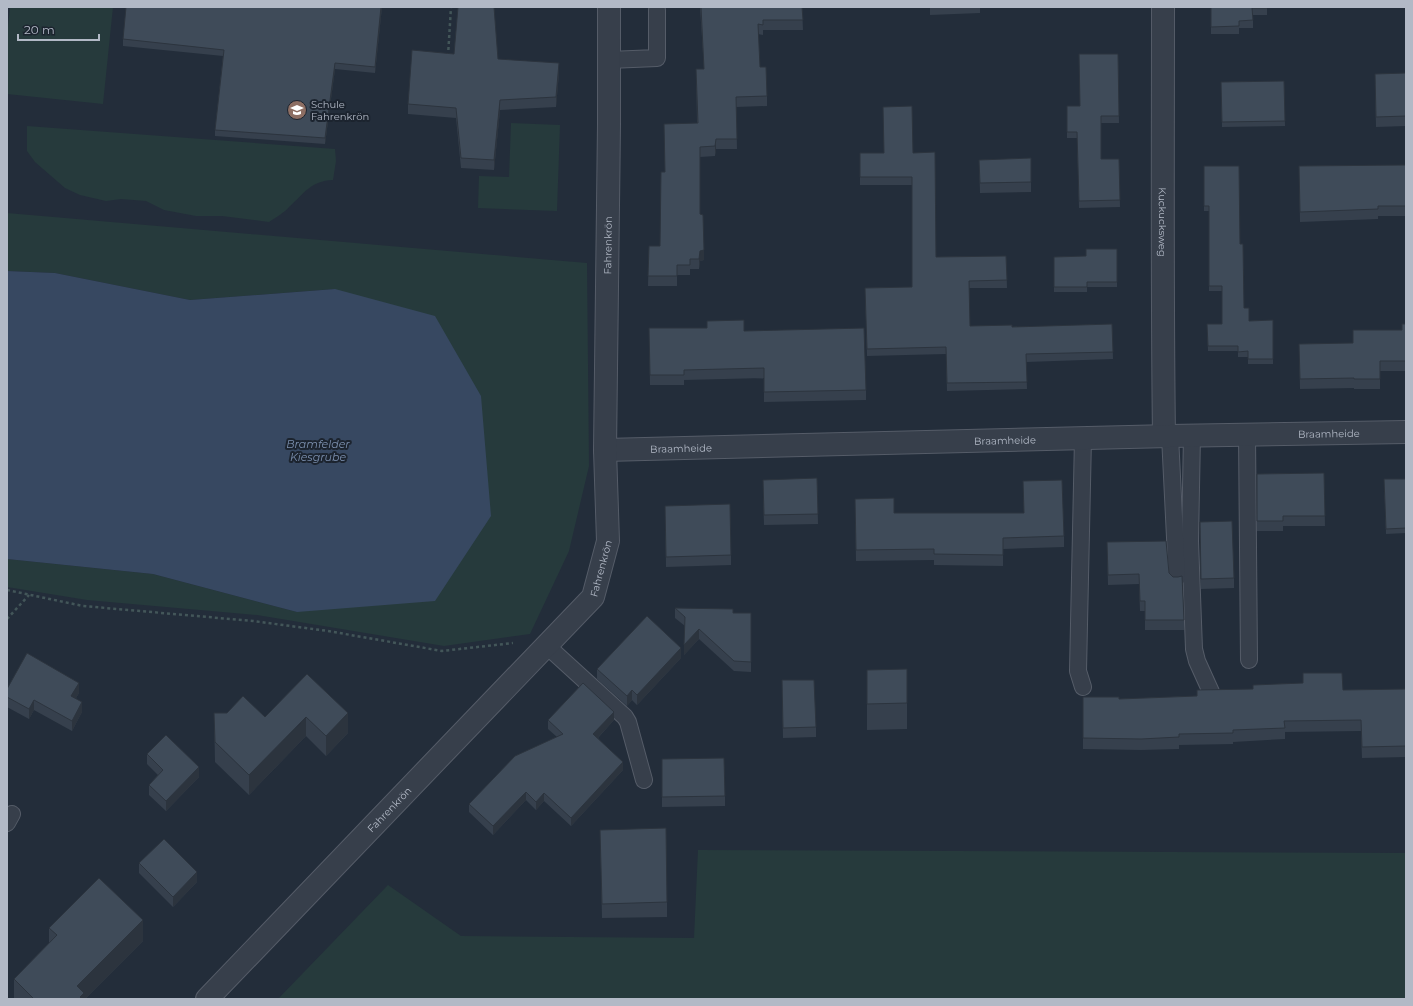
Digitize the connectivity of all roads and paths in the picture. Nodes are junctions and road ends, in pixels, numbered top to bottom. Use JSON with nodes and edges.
{"nodes":[{"id":1,"x":451,"y":7,"type":"edge"},
{"id":2,"x":609,"y":7,"type":"edge"},
{"id":3,"x":1163,"y":7,"type":"edge"},
{"id":4,"x":657,"y":10,"type":"dead end"},
{"id":5,"x":448,"y":57,"type":"edge"},
{"id":6,"x":609,"y":60,"type":"junction"},
{"id":7,"x":1406,"y":432,"type":"edge"},
{"id":8,"x":1247,"y":434,"type":"junction"},
{"id":9,"x":1192,"y":435,"type":"junction"},
{"id":10,"x":1167,"y":436,"type":"junction"},
{"id":11,"x":1083,"y":438,"type":"junction"},
{"id":12,"x":604,"y":450,"type":"junction"},
{"id":13,"x":1177,"y":578,"type":"edge"},
{"id":14,"x":7,"y":590,"type":"edge"},
{"id":15,"x":30,"y":594,"type":"junction"},
{"id":16,"x":7,"y":619,"type":"edge"},
{"id":17,"x":546,"y":646,"type":"junction"},
{"id":18,"x":1249,"y":660,"type":"dead end"},
{"id":19,"x":1083,"y":687,"type":"dead end"},
{"id":20,"x":1211,"y":692,"type":"edge"},
{"id":21,"x":644,"y":780,"type":"dead end"},
{"id":22,"x":207,"y":999,"type":"edge"}],
"edges":[{"from":1,"to":5,"type":"path"},
{"from":2,"to":6,"type":"street","name":"Fahrenkrön"},
{"from":3,"to":10,"type":"street","name":"Kuckucksweg"},
{"from":4,"to":6,"type":"lane"},
{"from":6,"to":12,"type":"street","name":"Fahrenkrön"},
{"from":7,"to":8,"type":"street","name":"Braamheide"},
{"from":8,"to":9,"type":"street","name":"Braamheide"},
{"from":8,"to":18,"type":"lane"},
{"from":9,"to":10,"type":"street","name":"Braamheide"},
{"from":9,"to":20,"type":"lane"},
{"from":10,"to":11,"type":"street","name":"Braamheide"},
{"from":10,"to":13,"type":"lane"},
{"from":11,"to":12,"type":"street","name":"Braamheide"},
{"from":11,"to":19,"type":"lane"},
{"from":12,"to":17,"type":"street","name":"Fahrenkrön"},
{"from":14,"to":15,"type":"path"},
{"from":15,"to":16,"type":"path"},
{"from":15,"to":17,"type":"path"},
{"from":17,"to":21,"type":"lane"},
{"from":17,"to":22,"type":"street","name":"Fahrenkrön"}]}
